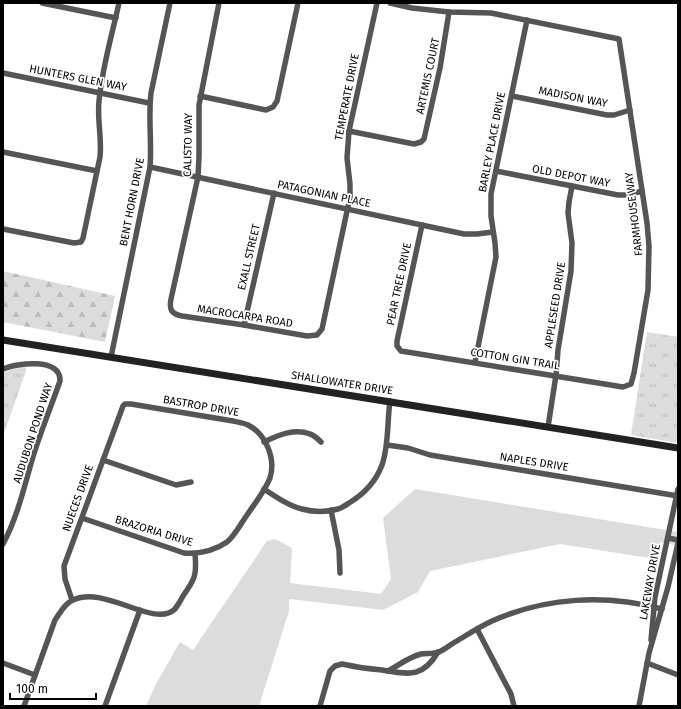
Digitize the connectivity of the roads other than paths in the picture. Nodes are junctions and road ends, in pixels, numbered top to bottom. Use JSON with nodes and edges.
{"nodes":[{"id":1,"x":42,"y":3,"type":"edge"},
{"id":2,"x":119,"y":3,"type":"edge"},
{"id":3,"x":170,"y":3,"type":"edge"},
{"id":4,"x":219,"y":3,"type":"edge"},
{"id":5,"x":298,"y":3,"type":"edge"},
{"id":6,"x":377,"y":3,"type":"edge"},
{"id":7,"x":390,"y":3,"type":"edge"},
{"id":8,"x":416,"y":3,"type":"edge"},
{"id":9,"x":412,"y":6,"type":"edge"},
{"id":10,"x":449,"y":12,"type":"junction"},
{"id":11,"x":116,"y":18,"type":"junction"},
{"id":12,"x":527,"y":20,"type":"junction"},
{"id":13,"x":3,"y":73,"type":"edge"},
{"id":14,"x":100,"y":93,"type":"junction"},
{"id":15,"x":200,"y":96,"type":"junction"},
{"id":16,"x":512,"y":96,"type":"junction"},
{"id":17,"x":150,"y":103,"type":"junction"},
{"id":18,"x":630,"y":110,"type":"junction"},
{"id":19,"x":349,"y":131,"type":"junction"},
{"id":20,"x":3,"y":152,"type":"edge"},
{"id":21,"x":150,"y":166,"type":"junction"},
{"id":22,"x":496,"y":171,"type":"junction"},
{"id":23,"x":97,"y":172,"type":"junction"},
{"id":24,"x":198,"y":177,"type":"junction"},
{"id":25,"x":572,"y":186,"type":"junction"},
{"id":26,"x":642,"y":191,"type":"junction"},
{"id":27,"x":274,"y":193,"type":"junction"},
{"id":28,"x":348,"y":209,"type":"junction"},
{"id":29,"x":422,"y":225,"type":"junction"},
{"id":30,"x":3,"y":229,"type":"edge"},
{"id":31,"x":493,"y":232,"type":"junction"},
{"id":32,"x":171,"y":311,"type":"joint"},
{"id":33,"x":244,"y":325,"type":"junction"},
{"id":34,"x":317,"y":335,"type":"joint"},
{"id":35,"x":3,"y":340,"type":"edge"},
{"id":36,"x":398,"y":348,"type":"joint"},
{"id":37,"x":111,"y":356,"type":"junction"},
{"id":38,"x":475,"y":362,"type":"junction"},
{"id":39,"x":3,"y":369,"type":"edge"},
{"id":40,"x":556,"y":375,"type":"junction"},
{"id":41,"x":630,"y":386,"type":"joint"},
{"id":42,"x":390,"y":401,"type":"junction"},
{"id":43,"x":125,"y":404,"type":"joint"},
{"id":44,"x":548,"y":427,"type":"junction"},
{"id":45,"x":264,"y":442,"type":"junction"},
{"id":46,"x":321,"y":442,"type":"dead end"},
{"id":47,"x":387,"y":445,"type":"junction"},
{"id":48,"x":678,"y":448,"type":"edge"},
{"id":49,"x":103,"y":460,"type":"junction"},
{"id":50,"x":191,"y":482,"type":"dead end"},
{"id":51,"x":264,"y":489,"type":"junction"},
{"id":52,"x":678,"y":489,"type":"edge"},
{"id":53,"x":677,"y":496,"type":"edge"},
{"id":54,"x":331,"y":510,"type":"junction"},
{"id":55,"x":82,"y":518,"type":"junction"},
{"id":56,"x":668,"y":538,"type":"junction"},
{"id":57,"x":678,"y":542,"type":"edge"},
{"id":58,"x":3,"y":544,"type":"edge"},
{"id":59,"x":195,"y":554,"type":"junction"},
{"id":60,"x":340,"y":573,"type":"dead end"},
{"id":61,"x":72,"y":600,"type":"junction"},
{"id":62,"x":654,"y":606,"type":"junction"},
{"id":63,"x":662,"y":609,"type":"junction"},
{"id":64,"x":140,"y":610,"type":"junction"},
{"id":65,"x":477,"y":629,"type":"junction"},
{"id":66,"x":438,"y":652,"type":"junction"},
{"id":67,"x":649,"y":653,"type":"junction"},
{"id":68,"x":3,"y":663,"type":"edge"},
{"id":69,"x":647,"y":663,"type":"junction"},
{"id":70,"x":388,"y":671,"type":"junction"},
{"id":71,"x":35,"y":675,"type":"junction"},
{"id":72,"x":678,"y":675,"type":"edge"},
{"id":73,"x":24,"y":706,"type":"edge"},
{"id":74,"x":105,"y":706,"type":"edge"},
{"id":75,"x":320,"y":706,"type":"edge"},
{"id":76,"x":514,"y":706,"type":"edge"},
{"id":77,"x":639,"y":706,"type":"edge"}],
"edges":[{"from":1,"to":11,"type":"street"},
{"from":2,"to":11,"type":"street"},
{"from":3,"to":17,"type":"street","name":"BENT HORN DRIVE"},
{"from":4,"to":15,"type":"street","name":"CALISTO WAY"},
{"from":5,"to":15,"type":"street"},
{"from":6,"to":19,"type":"street","name":"TEMPERATE DRIVE"},
{"from":7,"to":9,"type":"street"},
{"from":8,"to":9,"type":"street"},
{"from":9,"to":10,"type":"street"},
{"from":10,"to":12,"type":"street"},
{"from":10,"to":19,"type":"street","name":"ARTEMIS COURT"},
{"from":11,"to":14,"type":"street"},
{"from":12,"to":16,"type":"street","name":"BARLEY PLACE DRIVE"},
{"from":12,"to":18,"type":"street","name":"FARMHOUSE WAY"},
{"from":13,"to":14,"type":"street","name":"HUNTERS GLEN WAY"},
{"from":14,"to":17,"type":"street","name":"HUNTERS GLEN WAY"},
{"from":14,"to":23,"type":"street"},
{"from":15,"to":24,"type":"street","name":"CALISTO WAY"},
{"from":16,"to":18,"type":"street","name":"MADISON WAY"},
{"from":16,"to":22,"type":"street","name":"BARLEY PLACE DRIVE"},
{"from":17,"to":21,"type":"street","name":"BENT HORN DRIVE"},
{"from":18,"to":26,"type":"street","name":"FARMHOUSE WAY"},
{"from":19,"to":28,"type":"street","name":"TEMPERATE DRIVE"},
{"from":20,"to":23,"type":"street"},
{"from":21,"to":24,"type":"street","name":"PATAGONIAN PLACE"},
{"from":21,"to":37,"type":"street","name":"BENT HORN DRIVE"},
{"from":22,"to":25,"type":"street","name":"OLD DEPOT WAY"},
{"from":22,"to":31,"type":"street","name":"BARLEY PLACE DRIVE"},
{"from":23,"to":30,"type":"street"},
{"from":24,"to":27,"type":"street","name":"PATAGONIAN PLACE"},
{"from":24,"to":32,"type":"street","name":"CALISTO WAY"},
{"from":25,"to":26,"type":"street","name":"OLD DEPOT WAY"},
{"from":25,"to":40,"type":"street","name":"APPLESEED DRIVE"},
{"from":26,"to":41,"type":"street","name":"FARMHOUSE WAY"},
{"from":27,"to":28,"type":"street","name":"PATAGONIAN PLACE"},
{"from":27,"to":33,"type":"street","name":"EXALL STREET"},
{"from":28,"to":29,"type":"street","name":"PATAGONIAN PLACE"},
{"from":28,"to":34,"type":"street","name":"TEMPERATE DRIVE"},
{"from":29,"to":31,"type":"street","name":"PATAGONIAN PLACE"},
{"from":29,"to":36,"type":"street","name":"PEAR TREE DRIVE"},
{"from":31,"to":38,"type":"street","name":"BARLEY PLACE DRIVE"},
{"from":32,"to":33,"type":"street","name":"MACROCARPA ROAD"},
{"from":33,"to":34,"type":"street","name":"MACROCARPA ROAD"},
{"from":35,"to":37,"type":"street","name":"SHALLOWATER DRIVE"},
{"from":36,"to":38,"type":"street","name":"COTTON GIN TRAIL"},
{"from":37,"to":42,"type":"street","name":"SHALLOWATER DRIVE"},
{"from":38,"to":40,"type":"street","name":"COTTON GIN TRAIL"},
{"from":39,"to":58,"type":"street","name":"AUDUBON POND WAY"},
{"from":40,"to":41,"type":"street","name":"COTTON GIN TRAIL"},
{"from":40,"to":44,"type":"street","name":"APPLESEED DRIVE"},
{"from":42,"to":44,"type":"street","name":"SHALLOWATER DRIVE"},
{"from":42,"to":47,"type":"street"},
{"from":43,"to":45,"type":"street","name":"BASTROP DRIVE"},
{"from":43,"to":49,"type":"street","name":"NUECES DRIVE"},
{"from":44,"to":48,"type":"street","name":"SHALLOWATER DRIVE"},
{"from":45,"to":46,"type":"street"},
{"from":45,"to":51,"type":"street","name":"BASTROP DRIVE"},
{"from":47,"to":53,"type":"street","name":"NAPLES DRIVE"},
{"from":47,"to":54,"type":"street"},
{"from":49,"to":50,"type":"street"},
{"from":49,"to":55,"type":"street","name":"NUECES DRIVE"},
{"from":51,"to":54,"type":"street"},
{"from":51,"to":59,"type":"street","name":"BRAZORIA DRIVE"},
{"from":52,"to":53,"type":"street","name":"LAKEWAY DRIVE"},
{"from":53,"to":56,"type":"street","name":"LAKEWAY DRIVE"},
{"from":54,"to":60,"type":"street"},
{"from":55,"to":59,"type":"street","name":"BRAZORIA DRIVE"},
{"from":55,"to":61,"type":"street","name":"NUECES DRIVE"},
{"from":56,"to":57,"type":"street","name":"LAKEWAY DRIVE"},
{"from":56,"to":62,"type":"street","name":"LAKEWAY DRIVE"},
{"from":57,"to":63,"type":"street","name":"LAKEWAY DRIVE"},
{"from":59,"to":64,"type":"street"},
{"from":61,"to":64,"type":"street"},
{"from":61,"to":71,"type":"street"},
{"from":62,"to":63,"type":"street"},
{"from":62,"to":65,"type":"street"},
{"from":62,"to":67,"type":"street","name":"LAKEWAY DRIVE"},
{"from":63,"to":67,"type":"street","name":"LAKEWAY DRIVE"},
{"from":64,"to":74,"type":"street"},
{"from":65,"to":66,"type":"street"},
{"from":65,"to":76,"type":"street"},
{"from":66,"to":70,"type":"street"},
{"from":66,"to":70,"type":"street"},
{"from":67,"to":69,"type":"street","name":"LAKEWAY DRIVE"},
{"from":68,"to":71,"type":"street"},
{"from":69,"to":72,"type":"street"},
{"from":69,"to":77,"type":"street","name":"LAKEWAY DRIVE"},
{"from":70,"to":75,"type":"street"},
{"from":71,"to":73,"type":"street"}]}
